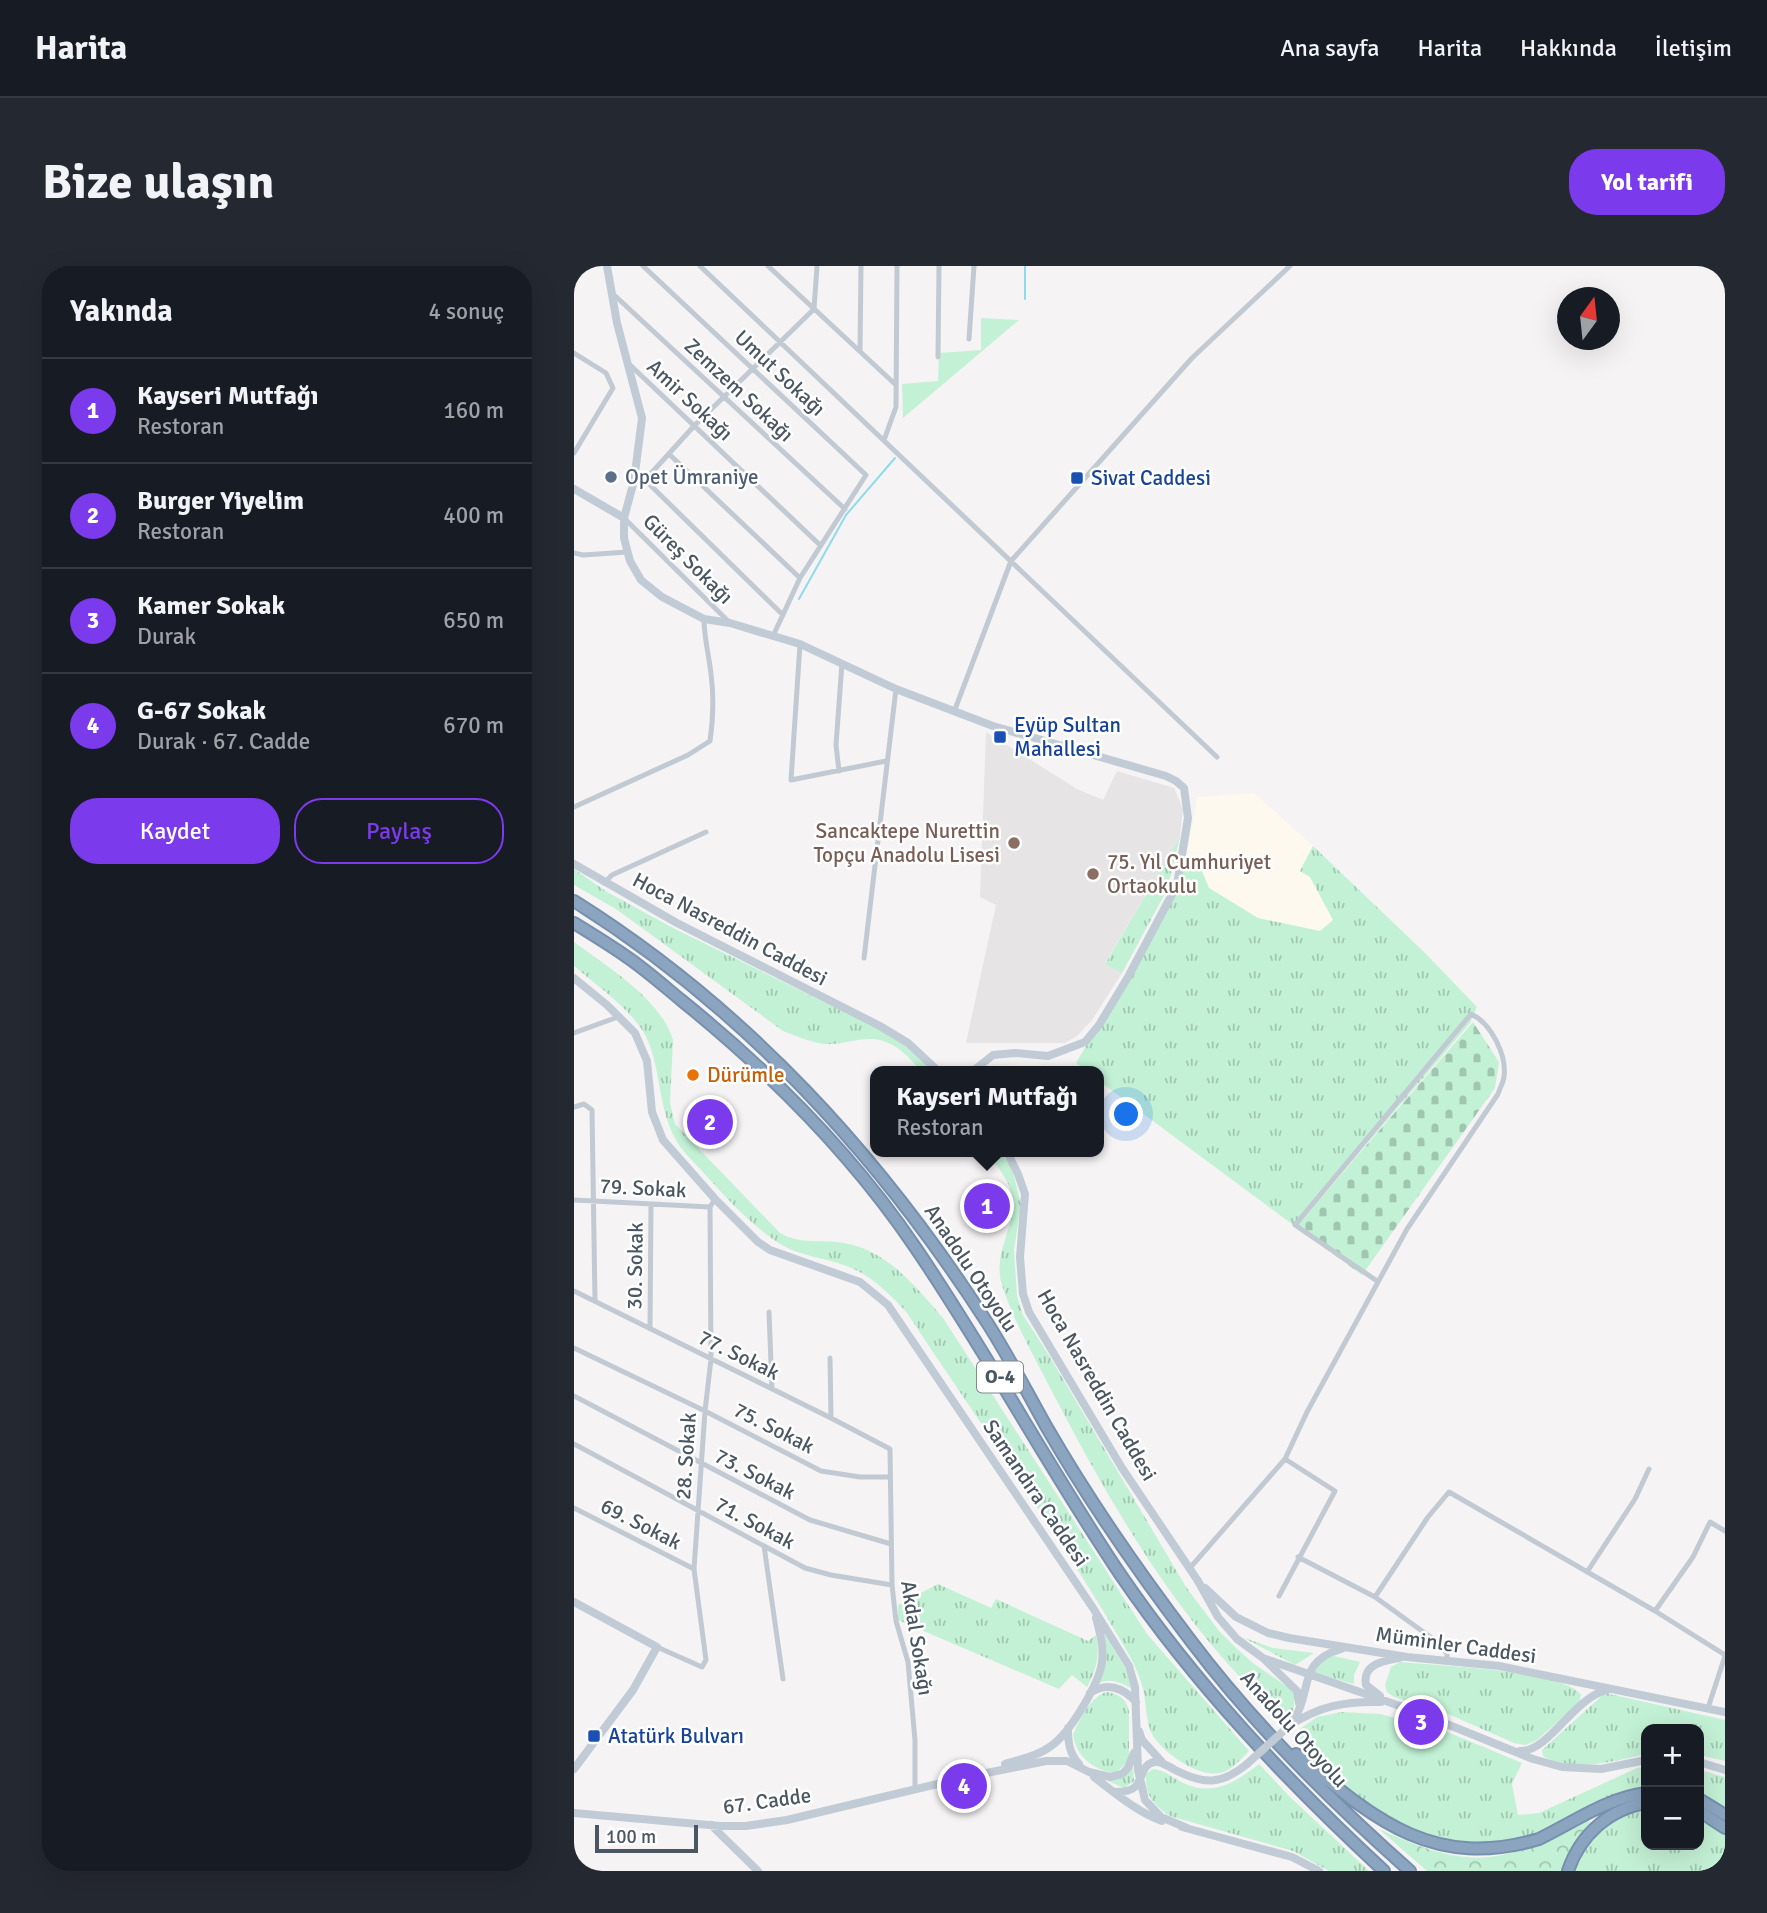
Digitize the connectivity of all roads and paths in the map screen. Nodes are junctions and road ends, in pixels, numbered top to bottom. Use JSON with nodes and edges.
{"nodes":[{"id":1,"x":607,"y":266,"type":"edge"},
{"id":2,"x":643,"y":266,"type":"edge"},
{"id":3,"x":700,"y":266,"type":"edge"},
{"id":4,"x":768,"y":266,"type":"edge"},
{"id":5,"x":778,"y":266,"type":"edge"},
{"id":6,"x":817,"y":266,"type":"edge"},
{"id":7,"x":861,"y":266,"type":"edge"},
{"id":8,"x":897,"y":266,"type":"edge"},
{"id":9,"x":939,"y":266,"type":"edge"},
{"id":10,"x":974,"y":266,"type":"edge"},
{"id":11,"x":1290,"y":266,"type":"edge"},
{"id":12,"x":779,"y":275,"type":"junction"},
{"id":13,"x":612,"y":293,"type":"junction"},
{"id":14,"x":814,"y":309,"type":"junction"},
{"id":15,"x":969,"y":339,"type":"dead end"},
{"id":16,"x":780,"y":341,"type":"junction"},
{"id":17,"x":860,"y":351,"type":"junction"},
{"id":18,"x":574,"y":353,"type":"edge"},
{"id":19,"x":938,"y":357,"type":"dead end"},
{"id":20,"x":629,"y":364,"type":"junction"},
{"id":21,"x":752,"y":369,"type":"junction"},
{"id":22,"x":896,"y":385,"type":"junction"},
{"id":23,"x":723,"y":397,"type":"junction"},
{"id":24,"x":694,"y":426,"type":"junction"},
{"id":25,"x":884,"y":440,"type":"junction"},
{"id":26,"x":574,"y":453,"type":"edge"},
{"id":27,"x":668,"y":454,"type":"junction"},
{"id":28,"x":645,"y":480,"type":"junction"},
{"id":29,"x":634,"y":481,"type":"junction"},
{"id":30,"x":574,"y":488,"type":"edge"},
{"id":31,"x":845,"y":509,"type":"junction"},
{"id":32,"x":624,"y":518,"type":"junction"},
{"id":33,"x":820,"y":545,"type":"junction"},
{"id":34,"x":628,"y":552,"type":"junction"},
{"id":35,"x":574,"y":553,"type":"edge"},
{"id":36,"x":1011,"y":561,"type":"junction"},
{"id":37,"x":800,"y":578,"type":"junction"},
{"id":38,"x":783,"y":615,"type":"junction"},
{"id":39,"x":704,"y":619,"type":"junction"},
{"id":40,"x":730,"y":623,"type":"junction"},
{"id":41,"x":774,"y":636,"type":"junction"},
{"id":42,"x":800,"y":644,"type":"junction"},
{"id":43,"x":842,"y":663,"type":"junction"},
{"id":44,"x":896,"y":689,"type":"junction"},
{"id":45,"x":954,"y":712,"type":"junction"},
{"id":46,"x":1217,"y":757,"type":"dead end"},
{"id":47,"x":886,"y":761,"type":"junction"},
{"id":48,"x":839,"y":771,"type":"junction"},
{"id":49,"x":574,"y":807,"type":"edge"},
{"id":50,"x":706,"y":832,"type":"dead end"},
{"id":51,"x":574,"y":864,"type":"edge"},
{"id":52,"x":604,"y":883,"type":"junction"},
{"id":53,"x":574,"y":901,"type":"edge"},
{"id":54,"x":574,"y":923,"type":"edge"},
{"id":55,"x":864,"y":958,"type":"dead end"},
{"id":56,"x":574,"y":978,"type":"edge"},
{"id":57,"x":618,"y":1017,"type":"junction"},
{"id":58,"x":574,"y":1033,"type":"edge"},
{"id":59,"x":933,"y":1066,"type":"edge"},
{"id":60,"x":979,"y":1066,"type":"edge"},
{"id":61,"x":574,"y":1107,"type":"edge"},
{"id":62,"x":1010,"y":1157,"type":"edge"},
{"id":63,"x":574,"y":1200,"type":"edge"},
{"id":64,"x":594,"y":1201,"type":"junction"},
{"id":65,"x":712,"y":1203,"type":"junction"},
{"id":66,"x":652,"y":1204,"type":"junction"},
{"id":67,"x":1377,"y":1281,"type":"junction"},
{"id":68,"x":574,"y":1291,"type":"edge"},
{"id":69,"x":595,"y":1301,"type":"junction"},
{"id":70,"x":769,"y":1312,"type":"dead end"},
{"id":71,"x":650,"y":1329,"type":"junction"},
{"id":72,"x":574,"y":1348,"type":"edge"},
{"id":73,"x":830,"y":1358,"type":"dead end"},
{"id":74,"x":711,"y":1359,"type":"junction"},
{"id":75,"x":772,"y":1389,"type":"junction"},
{"id":76,"x":574,"y":1396,"type":"edge"},
{"id":77,"x":705,"y":1411,"type":"junction"},
{"id":78,"x":831,"y":1418,"type":"junction"},
{"id":79,"x":574,"y":1444,"type":"edge"},
{"id":80,"x":890,"y":1449,"type":"joint"},
{"id":81,"x":1285,"y":1459,"type":"junction"},
{"id":82,"x":701,"y":1464,"type":"junction"},
{"id":83,"x":1649,"y":1469,"type":"dead end"},
{"id":84,"x":890,"y":1477,"type":"junction"},
{"id":85,"x":574,"y":1508,"type":"edge"},
{"id":86,"x":698,"y":1510,"type":"junction"},
{"id":87,"x":1725,"y":1531,"type":"edge"},
{"id":88,"x":891,"y":1544,"type":"junction"},
{"id":89,"x":764,"y":1546,"type":"junction"},
{"id":90,"x":1298,"y":1557,"type":"junction"},
{"id":91,"x":694,"y":1569,"type":"junction"},
{"id":92,"x":1189,"y":1569,"type":"junction"},
{"id":93,"x":1587,"y":1572,"type":"junction"},
{"id":94,"x":1198,"y":1581,"type":"junction"},
{"id":95,"x":892,"y":1585,"type":"junction"},
{"id":96,"x":1279,"y":1596,"type":"dead end"},
{"id":97,"x":1375,"y":1597,"type":"junction"},
{"id":98,"x":574,"y":1602,"type":"edge"},
{"id":99,"x":1093,"y":1608,"type":"junction"},
{"id":100,"x":1655,"y":1611,"type":"junction"},
{"id":101,"x":657,"y":1647,"type":"junction"},
{"id":102,"x":1344,"y":1648,"type":"junction"},
{"id":103,"x":1725,"y":1656,"type":"edge"},
{"id":104,"x":1407,"y":1657,"type":"junction"},
{"id":105,"x":1263,"y":1658,"type":"junction"},
{"id":106,"x":1447,"y":1661,"type":"junction"},
{"id":107,"x":1309,"y":1675,"type":"junction"},
{"id":108,"x":783,"y":1679,"type":"dead end"},
{"id":109,"x":1575,"y":1681,"type":"junction"},
{"id":110,"x":1614,"y":1690,"type":"junction"},
{"id":111,"x":1089,"y":1693,"type":"junction"},
{"id":112,"x":1585,"y":1701,"type":"junction"},
{"id":113,"x":1136,"y":1702,"type":"junction"},
{"id":114,"x":1391,"y":1703,"type":"junction"},
{"id":115,"x":1708,"y":1708,"type":"junction"},
{"id":116,"x":1298,"y":1712,"type":"junction"},
{"id":117,"x":1725,"y":1712,"type":"edge"},
{"id":118,"x":1136,"y":1723,"type":"junction"},
{"id":119,"x":1260,"y":1724,"type":"junction"},
{"id":120,"x":1289,"y":1726,"type":"junction"},
{"id":121,"x":1068,"y":1728,"type":"junction"},
{"id":122,"x":1137,"y":1743,"type":"junction"},
{"id":123,"x":1539,"y":1744,"type":"junction"},
{"id":124,"x":1511,"y":1750,"type":"junction"},
{"id":125,"x":1641,"y":1761,"type":"edge"},
{"id":126,"x":1164,"y":1764,"type":"junction"},
{"id":127,"x":1550,"y":1764,"type":"junction"},
{"id":128,"x":1704,"y":1764,"type":"edge"},
{"id":129,"x":574,"y":1769,"type":"edge"},
{"id":130,"x":1725,"y":1770,"type":"edge"},
{"id":131,"x":1089,"y":1772,"type":"junction"},
{"id":132,"x":962,"y":1778,"type":"junction"},
{"id":133,"x":1140,"y":1778,"type":"junction"},
{"id":134,"x":915,"y":1789,"type":"junction"},
{"id":135,"x":1114,"y":1792,"type":"junction"},
{"id":136,"x":1641,"y":1794,"type":"edge"},
{"id":137,"x":1704,"y":1802,"type":"edge"},
{"id":138,"x":1641,"y":1804,"type":"edge"},
{"id":139,"x":574,"y":1813,"type":"edge"},
{"id":140,"x":1704,"y":1814,"type":"edge"},
{"id":141,"x":1725,"y":1815,"type":"edge"},
{"id":142,"x":711,"y":1825,"type":"junction"},
{"id":143,"x":1187,"y":1828,"type":"junction"},
{"id":144,"x":1725,"y":1829,"type":"edge"},
{"id":145,"x":758,"y":1871,"type":"edge"},
{"id":146,"x":1319,"y":1871,"type":"edge"},
{"id":147,"x":1384,"y":1871,"type":"edge"},
{"id":148,"x":1410,"y":1871,"type":"edge"},
{"id":149,"x":1568,"y":1871,"type":"edge"}],
"edges":[{"from":1,"to":13,"type":"main road"},
{"from":2,"to":21,"type":"street","name":"Umut Sokağı"},
{"from":3,"to":16,"type":"street"},
{"from":4,"to":12,"type":"street"},
{"from":5,"to":12,"type":"street"},
{"from":6,"to":14,"type":"street"},
{"from":7,"to":17,"type":"street"},
{"from":8,"to":22,"type":"street"},
{"from":9,"to":19,"type":"street"},
{"from":10,"to":15,"type":"street"},
{"from":11,"to":36,"type":"street"},
{"from":12,"to":14,"type":"street"},
{"from":13,"to":20,"type":"main road"},
{"from":13,"to":23,"type":"street","name":"Zemzem Sokağı"},
{"from":14,"to":16,"type":"street"},
{"from":14,"to":17,"type":"street"},
{"from":16,"to":21,"type":"street"},
{"from":16,"to":25,"type":"street"},
{"from":17,"to":22,"type":"street"},
{"from":18,"to":26,"type":"street"},
{"from":20,"to":24,"type":"street","name":"Amir Sokağı"},
{"from":20,"to":29,"type":"main road"},
{"from":21,"to":23,"type":"street"},
{"from":21,"to":31,"type":"street","name":"Umut Sokağı"},
{"from":22,"to":25,"type":"street"},
{"from":23,"to":24,"type":"street"},
{"from":23,"to":31,"type":"street","name":"Zemzem Sokağı"},
{"from":24,"to":27,"type":"street"},
{"from":24,"to":33,"type":"street","name":"Amir Sokağı"},
{"from":25,"to":36,"type":"street"},
{"from":27,"to":28,"type":"street"},
{"from":27,"to":37,"type":"street"},
{"from":28,"to":29,"type":"street"},
{"from":28,"to":38,"type":"street"},
{"from":29,"to":32,"type":"main road"},
{"from":30,"to":32,"type":"main road"},
{"from":31,"to":33,"type":"street"},
{"from":32,"to":34,"type":"main road"},
{"from":32,"to":40,"type":"street","name":"Güreş Sokağı"},
{"from":33,"to":37,"type":"street"},
{"from":34,"to":35,"type":"street"},
{"from":34,"to":39,"type":"main road"},
{"from":36,"to":45,"type":"street"},
{"from":36,"to":46,"type":"street"},
{"from":37,"to":38,"type":"street"},
{"from":38,"to":41,"type":"street"},
{"from":39,"to":40,"type":"main road"},
{"from":39,"to":49,"type":"street"},
{"from":40,"to":41,"type":"main road"},
{"from":41,"to":42,"type":"main road"},
{"from":42,"to":43,"type":"main road"},
{"from":42,"to":48,"type":"street"},
{"from":43,"to":44,"type":"main road"},
{"from":43,"to":48,"type":"street"},
{"from":44,"to":45,"type":"main road"},
{"from":44,"to":47,"type":"street"},
{"from":45,"to":60,"type":"main road"},
{"from":47,"to":48,"type":"street"},
{"from":47,"to":55,"type":"street"},
{"from":50,"to":52,"type":"street"},
{"from":51,"to":52,"type":"main road","name":"Hoca Nasreddin Caddesi"},
{"from":52,"to":59,"type":"main road","name":"Hoca Nasreddin Caddesi"},
{"from":53,"to":119,"type":"highway","name":"Anadolu Otoyolu","number":"O-4"},
{"from":54,"to":147,"type":"highway","name":"Anadolu Otoyolu","number":"O-4"},
{"from":56,"to":57,"type":"main road","name":"Samandıra Caddesi"},
{"from":57,"to":58,"type":"street"},
{"from":57,"to":65,"type":"main road","name":"Samandıra Caddesi"},
{"from":61,"to":64,"type":"street"},
{"from":62,"to":92,"type":"main road","name":"Hoca Nasreddin Caddesi"},
{"from":63,"to":64,"type":"street","name":"79. Sokak"},
{"from":64,"to":66,"type":"street","name":"79. Sokak"},
{"from":64,"to":69,"type":"street"},
{"from":65,"to":66,"type":"street","name":"79. Sokak"},
{"from":65,"to":74,"type":"street","name":"28. Sokak"},
{"from":65,"to":99,"type":"main road","name":"Samandıra Caddesi"},
{"from":66,"to":71,"type":"street","name":"30. Sokak"},
{"from":67,"to":67,"type":"street"},
{"from":67,"to":81,"type":"street"},
{"from":68,"to":69,"type":"street","name":"77. Sokak"},
{"from":69,"to":71,"type":"street","name":"77. Sokak"},
{"from":70,"to":75,"type":"street"},
{"from":71,"to":74,"type":"street","name":"77. Sokak"},
{"from":72,"to":77,"type":"street","name":"75. Sokak"},
{"from":73,"to":78,"type":"street"},
{"from":74,"to":75,"type":"street","name":"77. Sokak"},
{"from":74,"to":77,"type":"street","name":"28. Sokak"},
{"from":75,"to":78,"type":"street","name":"77. Sokak"},
{"from":76,"to":82,"type":"street","name":"73. Sokak"},
{"from":77,"to":82,"type":"street","name":"28. Sokak"},
{"from":77,"to":84,"type":"street","name":"75. Sokak"},
{"from":78,"to":80,"type":"street","name":"77. Sokak"},
{"from":79,"to":86,"type":"street","name":"71. Sokak"},
{"from":80,"to":84,"type":"street","name":"Akdal Sokağı"},
{"from":81,"to":90,"type":"street"},
{"from":81,"to":92,"type":"street"},
{"from":82,"to":86,"type":"street","name":"28. Sokak"},
{"from":82,"to":88,"type":"street","name":"73. Sokak"},
{"from":83,"to":93,"type":"street"},
{"from":84,"to":88,"type":"street","name":"Akdal Sokağı"},
{"from":85,"to":91,"type":"street","name":"69. Sokak"},
{"from":86,"to":89,"type":"street","name":"71. Sokak"},
{"from":86,"to":91,"type":"street","name":"28. Sokak"},
{"from":87,"to":100,"type":"street"},
{"from":88,"to":95,"type":"street","name":"Akdal Sokağı"},
{"from":89,"to":95,"type":"street","name":"71. Sokak"},
{"from":89,"to":108,"type":"street"},
{"from":90,"to":96,"type":"street"},
{"from":90,"to":97,"type":"street"},
{"from":91,"to":101,"type":"street","name":"28. Sokak"},
{"from":92,"to":94,"type":"main road","name":"Hoca Nasreddin Caddesi"},
{"from":93,"to":97,"type":"street"},
{"from":93,"to":100,"type":"street"},
{"from":94,"to":102,"type":"main road","name":"Müminler Caddesi"},
{"from":94,"to":105,"type":"main road"},
{"from":95,"to":134,"type":"street","name":"Akdal Sokağı"},
{"from":97,"to":106,"type":"street"},
{"from":98,"to":101,"type":"main road"},
{"from":99,"to":111,"type":"main road"},
{"from":99,"to":113,"type":"main road","name":"Samandıra Caddesi"},
{"from":100,"to":103,"type":"street"},
{"from":101,"to":129,"type":"main road"},
{"from":102,"to":104,"type":"main road","name":"Müminler Caddesi"},
{"from":102,"to":107,"type":"main road"},
{"from":103,"to":115,"type":"street"},
{"from":104,"to":106,"type":"main road","name":"Müminler Caddesi"},
{"from":104,"to":114,"type":"main road"},
{"from":105,"to":107,"type":"main road"},
{"from":105,"to":116,"type":"main road"},
{"from":106,"to":109,"type":"main road","name":"Müminler Caddesi"},
{"from":107,"to":114,"type":"main road"},
{"from":107,"to":116,"type":"main road"},
{"from":109,"to":110,"type":"main road","name":"Müminler Caddesi"},
{"from":109,"to":112,"type":"main road"},
{"from":110,"to":112,"type":"main road"},
{"from":110,"to":115,"type":"main road","name":"Müminler Caddesi"},
{"from":111,"to":113,"type":"main road"},
{"from":111,"to":121,"type":"main road"},
{"from":112,"to":123,"type":"main road"},
{"from":113,"to":118,"type":"main road","name":"Samandıra Caddesi"},
{"from":114,"to":120,"type":"main road"},
{"from":114,"to":124,"type":"main road"},
{"from":115,"to":117,"type":"main road","name":"Müminler Caddesi"},
{"from":116,"to":120,"type":"main road"},
{"from":118,"to":122,"type":"main road","name":"Samandıra Caddesi"},
{"from":118,"to":126,"type":"main road"},
{"from":119,"to":136,"type":"highway"},
{"from":119,"to":148,"type":"highway","name":"Anadolu Otoyolu","number":"O-4"},
{"from":120,"to":126,"type":"main road","bridge":true},
{"from":121,"to":131,"type":"main road"},
{"from":121,"to":132,"type":"main road","name":"67. Cadde"},
{"from":122,"to":131,"type":"main road"},
{"from":122,"to":133,"type":"main road","name":"Samandıra Caddesi"},
{"from":123,"to":124,"type":"main road"},
{"from":123,"to":127,"type":"main road"},
{"from":124,"to":127,"type":"main road"},
{"from":125,"to":127,"type":"main road"},
{"from":126,"to":133,"type":"main road"},
{"from":128,"to":130,"type":"main road"},
{"from":131,"to":132,"type":"main road","name":"67. Cadde"},
{"from":131,"to":135,"type":"main road"},
{"from":132,"to":134,"type":"main road","name":"67. Cadde"},
{"from":133,"to":135,"type":"main road"},
{"from":133,"to":143,"type":"main road","name":"Samandıra Caddesi"},
{"from":134,"to":142,"type":"main road","name":"67. Cadde"},
{"from":135,"to":143,"type":"main road"},
{"from":137,"to":141,"type":"highway"},
{"from":138,"to":149,"type":"highway"},
{"from":139,"to":142,"type":"main road","name":"67. Cadde"},
{"from":140,"to":144,"type":"highway"},
{"from":142,"to":145,"type":"main road"},
{"from":143,"to":146,"type":"main road"}]}
